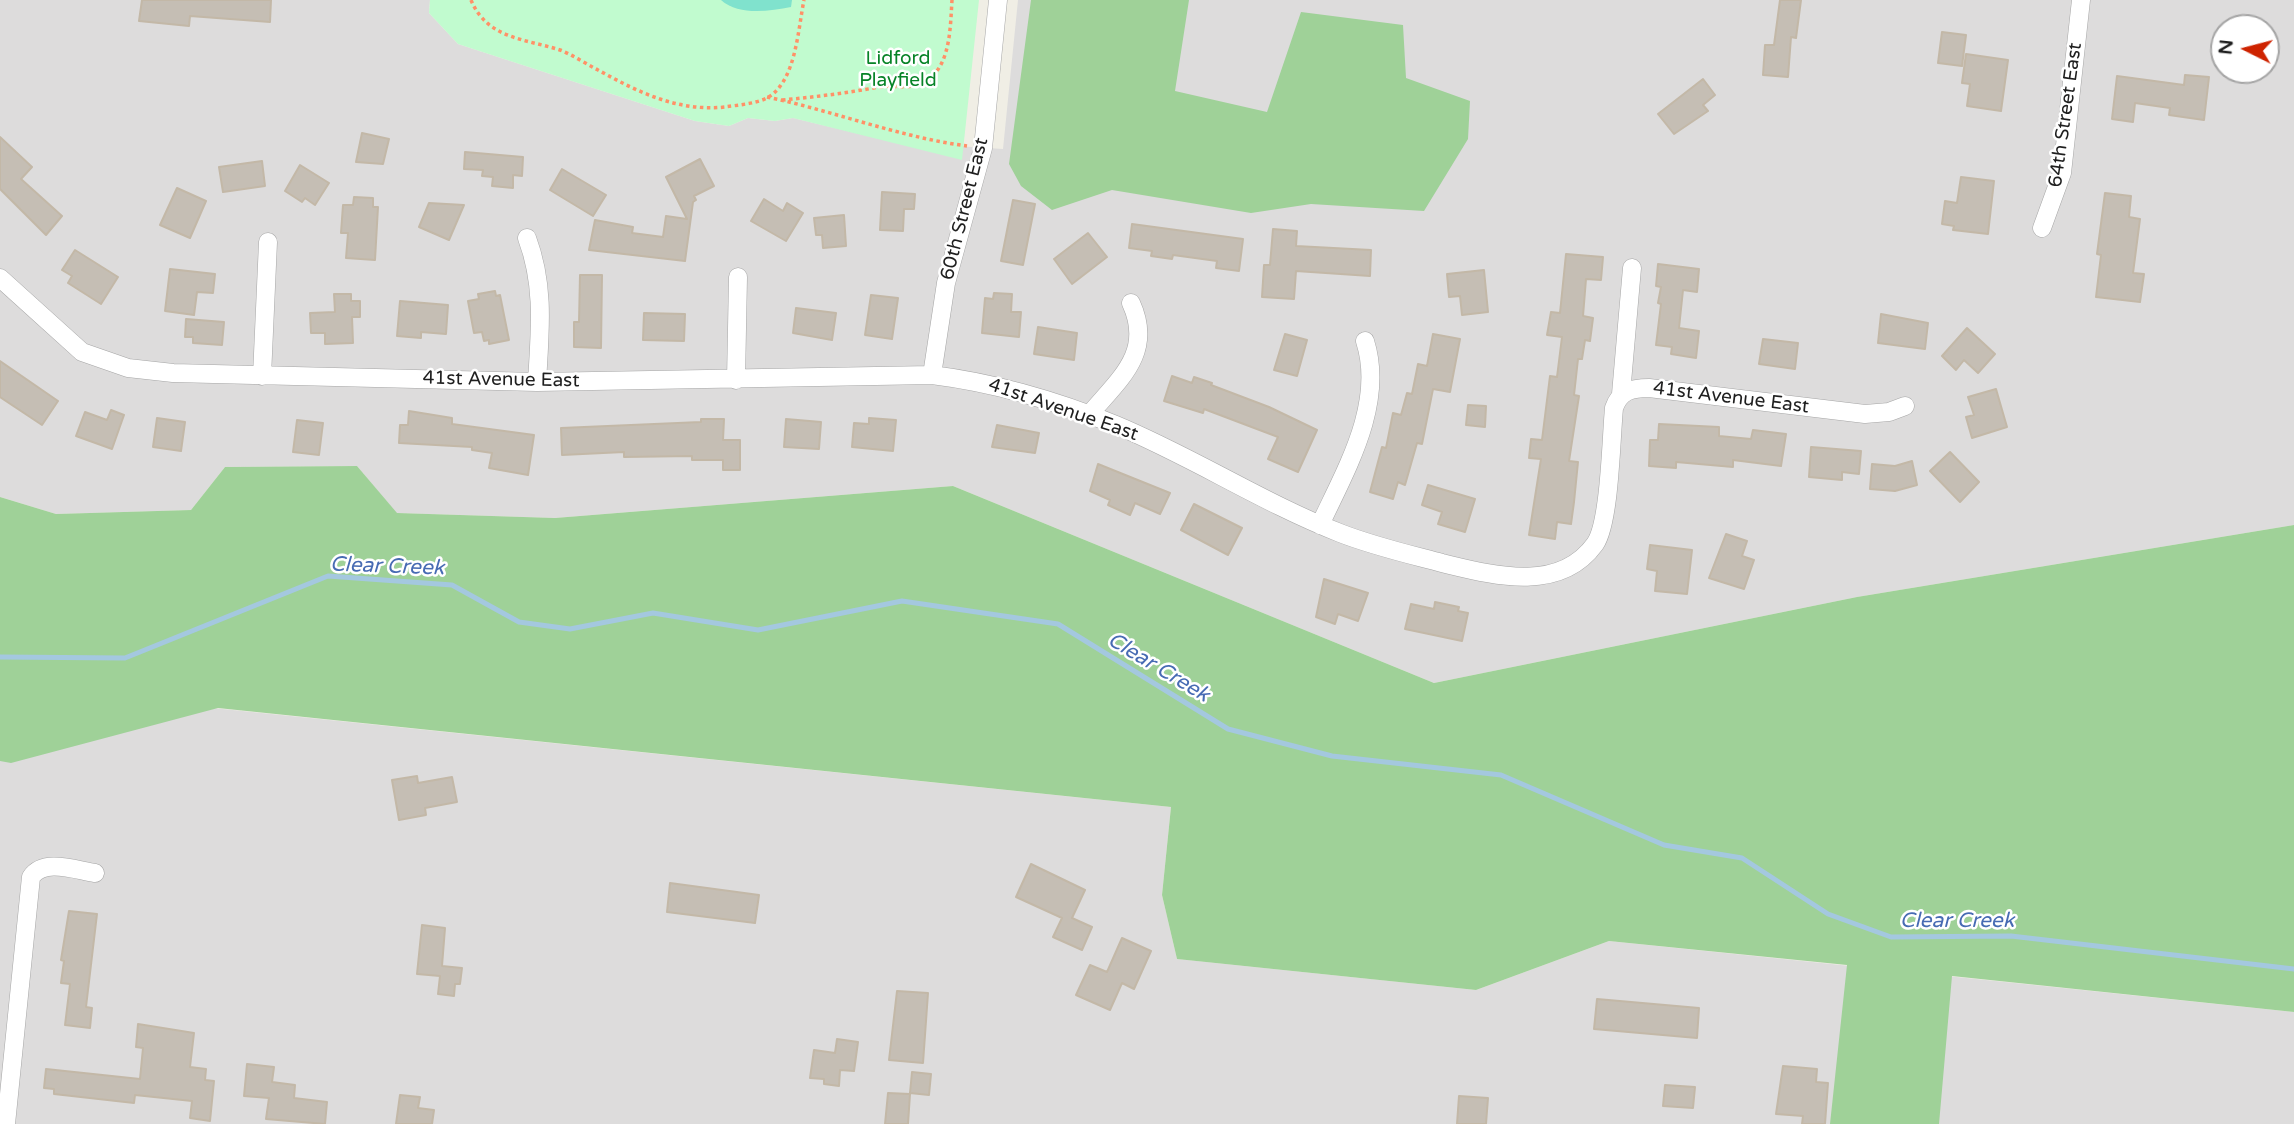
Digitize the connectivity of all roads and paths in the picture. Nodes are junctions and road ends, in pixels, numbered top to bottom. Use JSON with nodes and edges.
{"nodes":[{"id":1,"x":471,"y":0,"type":"edge"},
{"id":2,"x":804,"y":0,"type":"edge"},
{"id":3,"x":952,"y":0,"type":"edge"},
{"id":4,"x":998,"y":0,"type":"edge"},
{"id":5,"x":2081,"y":0,"type":"edge"},
{"id":6,"x":767,"y":97,"type":"junction"},
{"id":7,"x":782,"y":100,"type":"junction"},
{"id":8,"x":983,"y":148,"type":"junction"},
{"id":9,"x":2042,"y":228,"type":"dead end"},
{"id":10,"x":527,"y":238,"type":"dead end"},
{"id":11,"x":268,"y":242,"type":"dead end"},
{"id":12,"x":1632,"y":268,"type":"dead end"},
{"id":13,"x":738,"y":277,"type":"dead end"},
{"id":14,"x":0,"y":278,"type":"edge"},
{"id":15,"x":1131,"y":303,"type":"dead end"},
{"id":16,"x":1365,"y":341,"type":"dead end"},
{"id":17,"x":932,"y":375,"type":"junction"},
{"id":18,"x":262,"y":376,"type":"junction"},
{"id":19,"x":737,"y":380,"type":"junction"},
{"id":20,"x":537,"y":382,"type":"junction"},
{"id":21,"x":1621,"y":394,"type":"junction"},
{"id":22,"x":1905,"y":405,"type":"dead end"},
{"id":23,"x":1089,"y":415,"type":"junction"},
{"id":24,"x":1320,"y":524,"type":"junction"},
{"id":25,"x":95,"y":873,"type":"dead end"},
{"id":26,"x":6,"y":1124,"type":"edge"}],
"edges":[{"from":1,"to":6,"type":"path"},
{"from":2,"to":6,"type":"path"},
{"from":3,"to":7,"type":"path"},
{"from":4,"to":8,"type":"street","name":"60th Street East"},
{"from":5,"to":9,"type":"street","name":"64th Street East"},
{"from":6,"to":7,"type":"path"},
{"from":7,"to":8,"type":"path"},
{"from":8,"to":17,"type":"street","name":"60th Street East"},
{"from":10,"to":20,"type":"street"},
{"from":11,"to":18,"type":"street"},
{"from":12,"to":21,"type":"street"},
{"from":13,"to":19,"type":"street"},
{"from":14,"to":18,"type":"street","name":"41st Avenue East"},
{"from":15,"to":23,"type":"street"},
{"from":16,"to":24,"type":"street"},
{"from":17,"to":19,"type":"street","name":"41st Avenue East"},
{"from":17,"to":23,"type":"street","name":"41st Avenue East"},
{"from":18,"to":20,"type":"street","name":"41st Avenue East"},
{"from":19,"to":20,"type":"street","name":"41st Avenue East"},
{"from":21,"to":22,"type":"street","name":"41st Avenue East"},
{"from":21,"to":24,"type":"street","name":"41st Avenue East"},
{"from":23,"to":24,"type":"street","name":"41st Avenue East"},
{"from":25,"to":26,"type":"street"}]}
